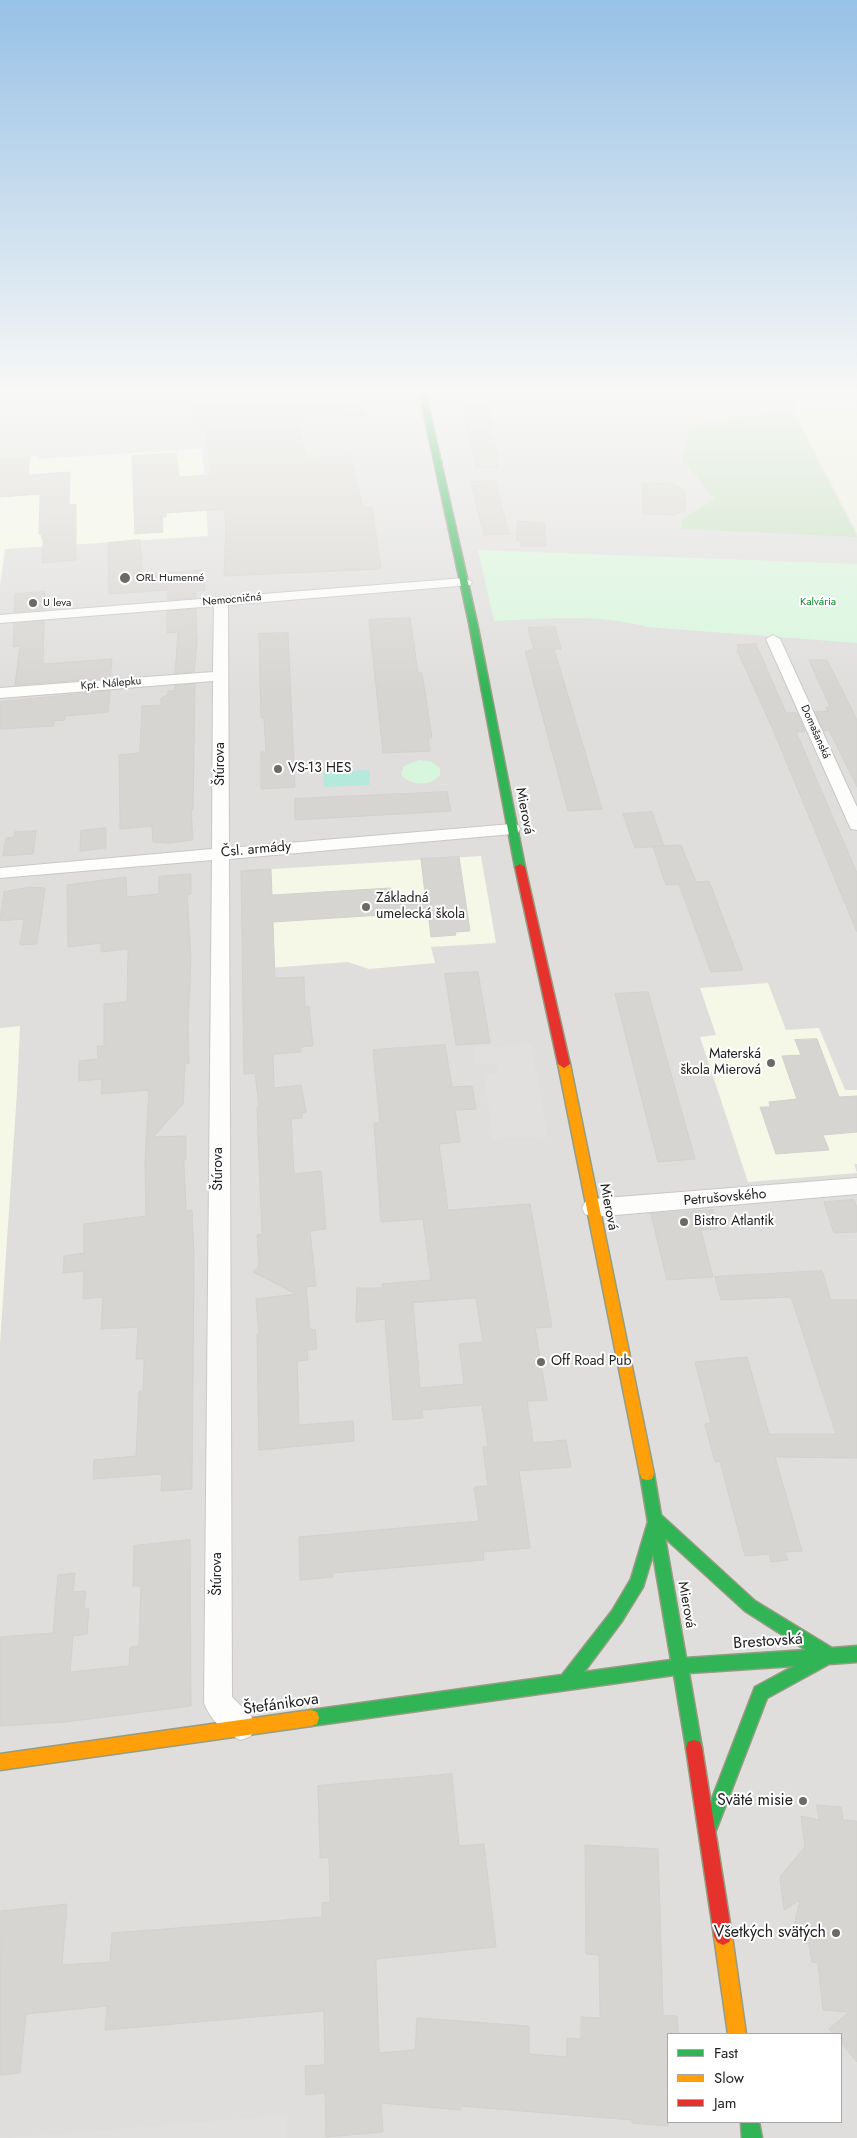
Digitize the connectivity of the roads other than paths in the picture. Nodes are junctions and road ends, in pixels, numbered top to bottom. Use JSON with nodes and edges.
{"nodes":[{"id":1,"x":444,"y":491,"type":"edge"},
{"id":2,"x":465,"y":582,"type":"junction"},
{"id":3,"x":222,"y":601,"type":"junction"},
{"id":4,"x":0,"y":620,"type":"edge"},
{"id":5,"x":773,"y":639,"type":"dead end"},
{"id":6,"x":222,"y":676,"type":"junction"},
{"id":7,"x":0,"y":693,"type":"edge"},
{"id":8,"x":857,"y":825,"type":"edge"},
{"id":9,"x":512,"y":829,"type":"junction"},
{"id":10,"x":221,"y":853,"type":"junction"},
{"id":11,"x":0,"y":873,"type":"edge"},
{"id":12,"x":857,"y":1186,"type":"edge"},
{"id":13,"x":593,"y":1208,"type":"junction"},
{"id":14,"x":656,"y":1520,"type":"junction"},
{"id":15,"x":857,"y":1654,"type":"edge"},
{"id":16,"x":829,"y":1655,"type":"junction"},
{"id":17,"x":682,"y":1666,"type":"junction"},
{"id":18,"x":567,"y":1681,"type":"junction"},
{"id":19,"x":241,"y":1726,"type":"junction"},
{"id":20,"x":0,"y":1762,"type":"edge"},
{"id":21,"x":708,"y":1830,"type":"junction"},
{"id":22,"x":737,"y":2033,"type":"edge"},
{"id":23,"x":750,"y":2123,"type":"edge"},
{"id":24,"x":752,"y":2138,"type":"edge"}],
"edges":[{"from":1,"to":2,"type":"main road","name":"Mierová"},
{"from":2,"to":3,"type":"street","name":"Nemocničná"},
{"from":2,"to":9,"type":"main road","name":"Mierová"},
{"from":3,"to":4,"type":"street","name":"Nemocničná"},
{"from":3,"to":6,"type":"street","name":"Štúrova"},
{"from":5,"to":8,"type":"street","name":"Domašanská"},
{"from":6,"to":7,"type":"street","name":"Kpt. Nálepku"},
{"from":6,"to":10,"type":"street","name":"Štúrova"},
{"from":9,"to":10,"type":"street","name":"Čsl. armády"},
{"from":9,"to":13,"type":"main road","name":"Mierová"},
{"from":10,"to":11,"type":"street","name":"Čsl. armády"},
{"from":10,"to":19,"type":"street","name":"Štúrova"},
{"from":12,"to":13,"type":"street","name":"Petrušovského"},
{"from":13,"to":14,"type":"main road","name":"Mierová"},
{"from":14,"to":16,"type":"main road"},
{"from":14,"to":17,"type":"main road","name":"Mierová"},
{"from":14,"to":18,"type":"main road"},
{"from":15,"to":16,"type":"main road","name":"Brestovská"},
{"from":16,"to":17,"type":"main road","name":"Brestovská"},
{"from":16,"to":21,"type":"main road"},
{"from":17,"to":18,"type":"main road","name":"Brestovská"},
{"from":17,"to":21,"type":"main road","name":"Mierová"},
{"from":18,"to":19,"type":"main road","name":"Štefánikova"},
{"from":19,"to":20,"type":"main road","name":"Štefánikova"},
{"from":21,"to":22,"type":"main road","name":"Mierová"},
{"from":23,"to":24,"type":"main road"}]}
